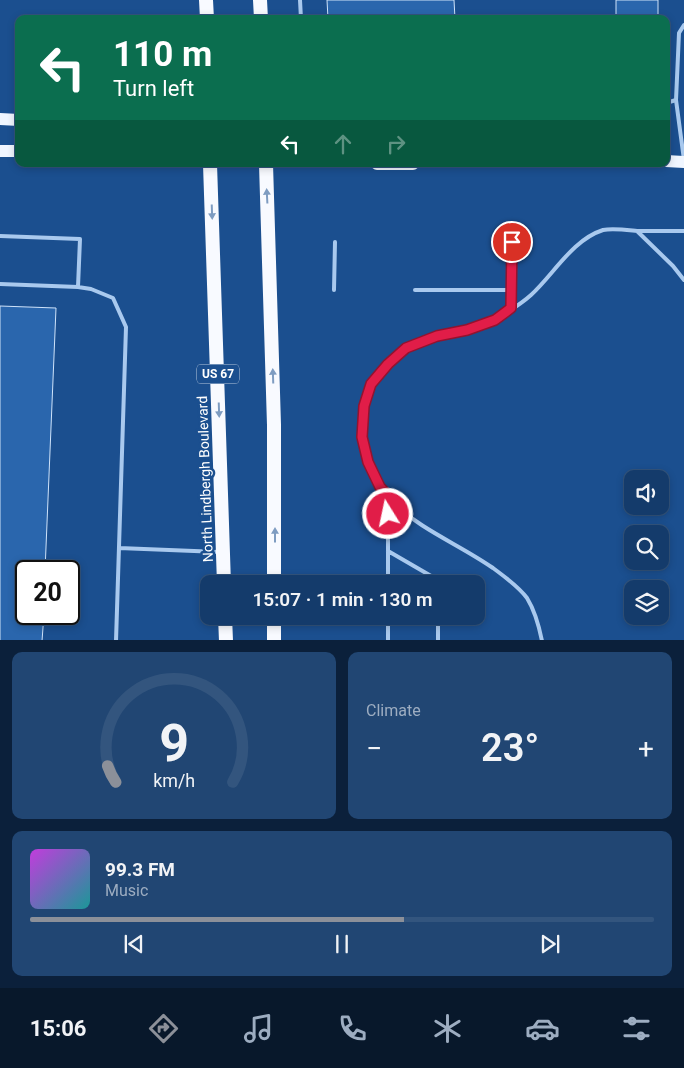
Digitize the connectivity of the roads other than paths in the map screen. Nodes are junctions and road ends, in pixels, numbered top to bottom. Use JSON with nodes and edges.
{"nodes":[{"id":1,"x":206,"y":0,"type":"edge"},
{"id":2,"x":260,"y":0,"type":"edge"},
{"id":3,"x":300,"y":0,"type":"edge"},
{"id":4,"x":207,"y":15,"type":"edge"},
{"id":5,"x":261,"y":15,"type":"edge"},
{"id":6,"x":301,"y":15,"type":"edge"},
{"id":7,"x":684,"y":25,"type":"edge"},
{"id":8,"x":676,"y":100,"type":"junction"},
{"id":9,"x":670,"y":102,"type":"edge"},
{"id":10,"x":0,"y":119,"type":"edge"},
{"id":11,"x":15,"y":120,"type":"edge"},
{"id":12,"x":0,"y":151,"type":"edge"},
{"id":13,"x":15,"y":151,"type":"edge"},
{"id":14,"x":670,"y":161,"type":"edge"},
{"id":15,"x":684,"y":161,"type":"edge"},
{"id":16,"x":210,"y":167,"type":"edge"},
{"id":17,"x":266,"y":167,"type":"edge"},
{"id":18,"x":637,"y":230,"type":"junction"},
{"id":19,"x":684,"y":231,"type":"edge"},
{"id":20,"x":0,"y":236,"type":"edge"},
{"id":21,"x":335,"y":242,"type":"dead end"},
{"id":22,"x":512,"y":242,"type":"dead end"},
{"id":23,"x":684,"y":280,"type":"edge"},
{"id":24,"x":0,"y":284,"type":"edge"},
{"id":25,"x":78,"y":287,"type":"junction"},
{"id":26,"x":334,"y":290,"type":"dead end"},
{"id":27,"x":415,"y":290,"type":"dead end"},
{"id":28,"x":512,"y":290,"type":"junction"},
{"id":29,"x":511,"y":308,"type":"junction"},
{"id":30,"x":388,"y":496,"type":"junction"},
{"id":31,"x":119,"y":548,"type":"junction"},
{"id":32,"x":388,"y":551,"type":"junction"},
{"id":33,"x":223,"y":552,"type":"junction"},
{"id":34,"x":224,"y":575,"type":"edge"},
{"id":35,"x":274,"y":575,"type":"edge"},
{"id":36,"x":388,"y":575,"type":"edge"},
{"id":37,"x":429,"y":575,"type":"edge"},
{"id":38,"x":225,"y":625,"type":"edge"},
{"id":39,"x":274,"y":625,"type":"edge"},
{"id":40,"x":388,"y":625,"type":"edge"},
{"id":41,"x":438,"y":625,"type":"edge"},
{"id":42,"x":116,"y":640,"type":"edge"},
{"id":43,"x":226,"y":640,"type":"edge"},
{"id":44,"x":274,"y":640,"type":"edge"},
{"id":45,"x":388,"y":640,"type":"edge"},
{"id":46,"x":438,"y":640,"type":"edge"},
{"id":47,"x":542,"y":640,"type":"edge"}],
"edges":[{"from":1,"to":4,"type":"highway"},
{"from":2,"to":5,"type":"highway"},
{"from":3,"to":6,"type":"lane"},
{"from":7,"to":8,"type":"lane"},
{"from":8,"to":9,"type":"lane"},
{"from":8,"to":15,"type":"lane"},
{"from":10,"to":11,"type":"main road"},
{"from":12,"to":13,"type":"main road"},
{"from":14,"to":15,"type":"main road"},
{"from":16,"to":33,"type":"highway","name":"North Lindbergh Boulevard","number":"US 67","one_way":true},
{"from":35,"to":17,"type":"highway","one_way":true},
{"from":18,"to":19,"type":"lane"},
{"from":18,"to":23,"type":"lane"},
{"from":18,"to":29,"type":"lane"},
{"from":20,"to":25,"type":"lane"},
{"from":21,"to":26,"type":"lane"},
{"from":22,"to":28,"type":"lane"},
{"from":24,"to":25,"type":"lane"},
{"from":25,"to":31,"type":"lane"},
{"from":27,"to":28,"type":"lane"},
{"from":28,"to":29,"type":"lane"},
{"from":29,"to":30,"type":"lane"},
{"from":30,"to":32,"type":"lane"},
{"from":30,"to":47,"type":"lane"},
{"from":31,"to":33,"type":"lane"},
{"from":31,"to":42,"type":"lane"},
{"from":32,"to":36,"type":"lane"},
{"from":32,"to":37,"type":"lane"},
{"from":33,"to":34,"type":"highway","name":"North Lindbergh Boulevard","number":"US 67"},
{"from":38,"to":43,"type":"highway"},
{"from":39,"to":44,"type":"highway"},
{"from":40,"to":45,"type":"lane"},
{"from":41,"to":46,"type":"lane"}]}
